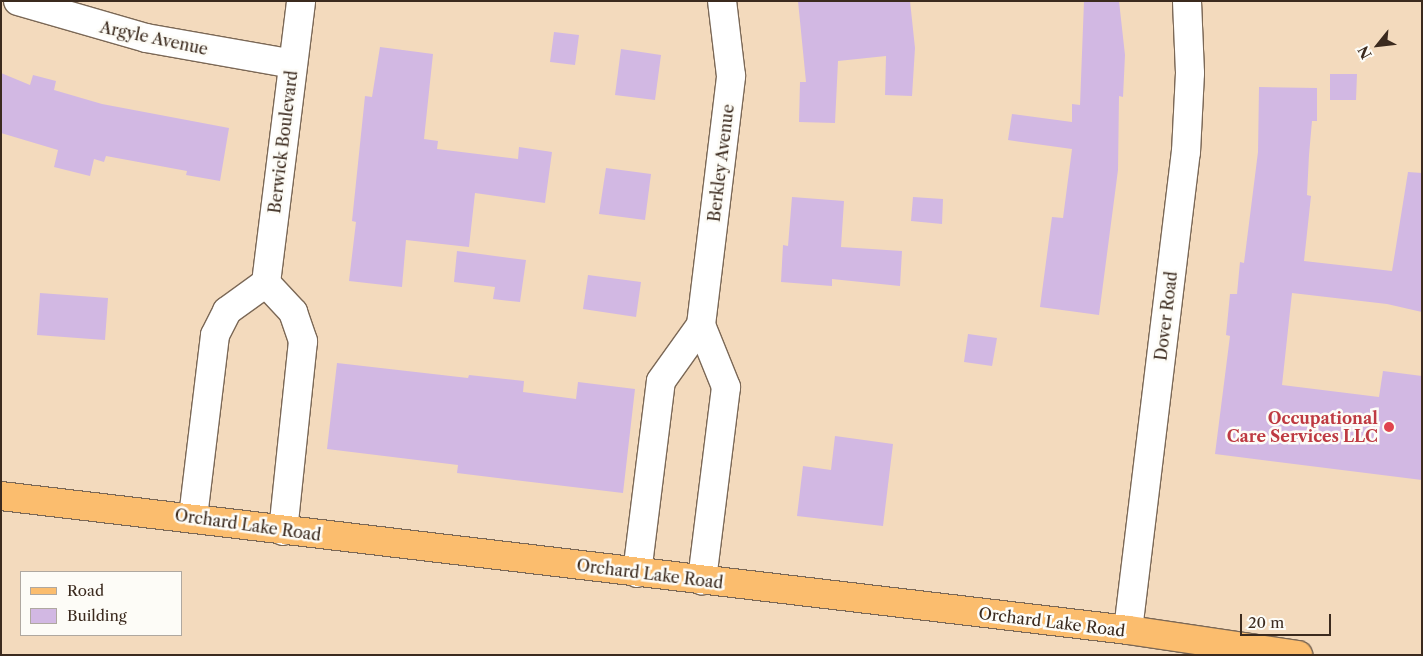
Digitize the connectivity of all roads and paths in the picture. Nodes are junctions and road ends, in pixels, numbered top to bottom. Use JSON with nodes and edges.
{"nodes":[{"id":1,"x":18,"y":1,"type":"edge"},
{"id":2,"x":301,"y":1,"type":"edge"},
{"id":3,"x":722,"y":1,"type":"edge"},
{"id":4,"x":1187,"y":1,"type":"edge"},
{"id":5,"x":293,"y":64,"type":"junction"},
{"id":6,"x":266,"y":283,"type":"junction"},
{"id":7,"x":701,"y":325,"type":"junction"},
{"id":8,"x":1,"y":496,"type":"edge"},
{"id":9,"x":193,"y":517,"type":"junction"},
{"id":10,"x":283,"y":531,"type":"junction"},
{"id":11,"x":637,"y":573,"type":"junction"},
{"id":12,"x":702,"y":581,"type":"junction"},
{"id":13,"x":1128,"y":630,"type":"junction"},
{"id":14,"x":1298,"y":655,"type":"edge"}],
"edges":[{"from":1,"to":5,"type":"street","name":"Argyle Avenue"},
{"from":2,"to":5,"type":"street","name":"Berwick Boulevard"},
{"from":3,"to":7,"type":"street","name":"Berkley Avenue"},
{"from":4,"to":13,"type":"street","name":"Dover Road"},
{"from":5,"to":6,"type":"street","name":"Berwick Boulevard"},
{"from":6,"to":9,"type":"street"},
{"from":6,"to":10,"type":"street"},
{"from":7,"to":11,"type":"street","name":"Berkley Avenue"},
{"from":7,"to":12,"type":"street","name":"Berkley Avenue"},
{"from":8,"to":9,"type":"main road","name":"Orchard Lake Road"},
{"from":9,"to":10,"type":"main road","name":"Orchard Lake Road"},
{"from":10,"to":11,"type":"main road","name":"Orchard Lake Road"},
{"from":11,"to":12,"type":"main road","name":"Orchard Lake Road"},
{"from":12,"to":13,"type":"main road","name":"Orchard Lake Road"},
{"from":13,"to":14,"type":"main road","name":"Orchard Lake Road"}]}
